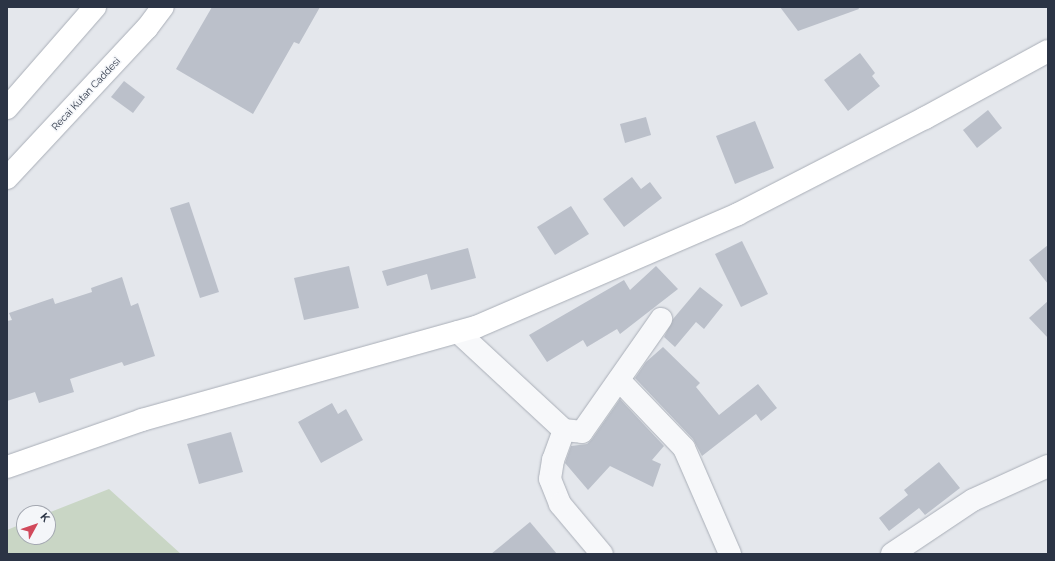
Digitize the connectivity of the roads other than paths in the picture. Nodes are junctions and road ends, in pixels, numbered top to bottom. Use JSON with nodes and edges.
{"nodes":[{"id":1,"x":95,"y":7,"type":"edge"},
{"id":2,"x":163,"y":7,"type":"edge"},
{"id":3,"x":1048,"y":51,"type":"edge"},
{"id":4,"x":7,"y":108,"type":"edge"},
{"id":5,"x":7,"y":178,"type":"edge"},
{"id":6,"x":661,"y":319,"type":"dead end"},
{"id":7,"x":458,"y":332,"type":"junction"},
{"id":8,"x":619,"y":380,"type":"junction"},
{"id":9,"x":564,"y":430,"type":"junction"},
{"id":10,"x":7,"y":467,"type":"edge"},
{"id":11,"x":1045,"y":472,"type":"edge"},
{"id":12,"x":602,"y":554,"type":"edge"},
{"id":13,"x":730,"y":554,"type":"edge"},
{"id":14,"x":892,"y":554,"type":"edge"}],
"edges":[{"from":1,"to":4,"type":"street"},
{"from":2,"to":5,"type":"street","name":"Recai Kutan Caddesi"},
{"from":3,"to":7,"type":"street"},
{"from":6,"to":8,"type":"street"},
{"from":7,"to":9,"type":"street"},
{"from":7,"to":10,"type":"street"},
{"from":8,"to":9,"type":"street"},
{"from":8,"to":13,"type":"street"},
{"from":9,"to":12,"type":"street"},
{"from":11,"to":14,"type":"street"}]}
